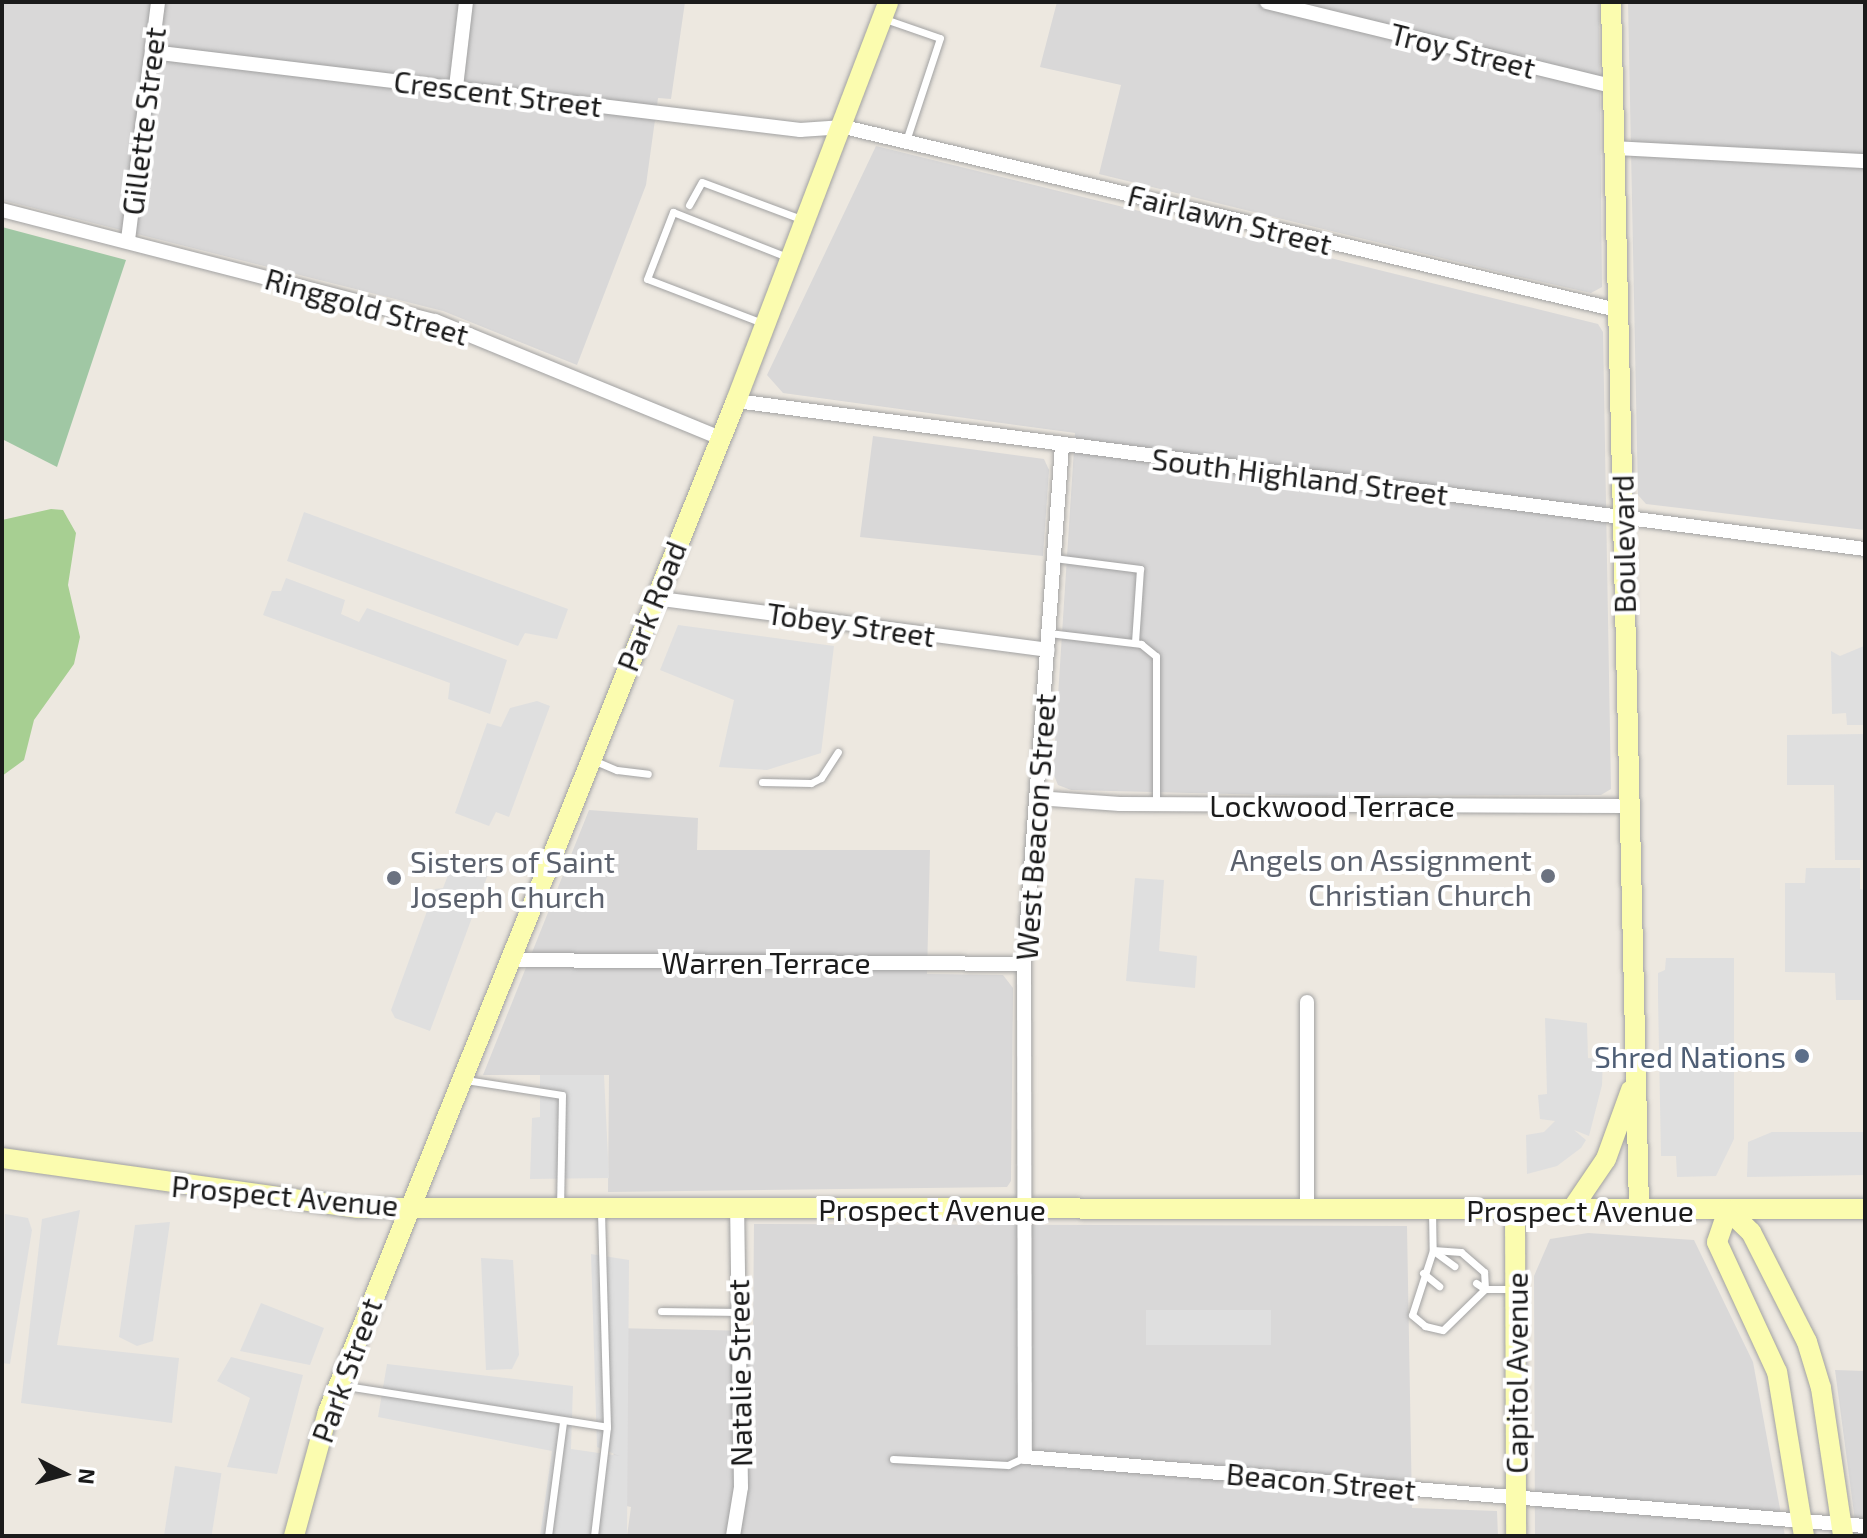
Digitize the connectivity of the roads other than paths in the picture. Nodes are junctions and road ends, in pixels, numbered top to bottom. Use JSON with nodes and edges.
{"nodes":[{"id":1,"x":158,"y":2,"type":"edge"},
{"id":2,"x":466,"y":2,"type":"edge"},
{"id":3,"x":1267,"y":2,"type":"edge"},
{"id":4,"x":1611,"y":2,"type":"edge"},
{"id":5,"x":886,"y":10,"type":"edge"},
{"id":6,"x":152,"y":52,"type":"junction"},
{"id":7,"x":1612,"y":86,"type":"junction"},
{"id":8,"x":456,"y":87,"type":"junction"},
{"id":9,"x":844,"y":127,"type":"junction"},
{"id":10,"x":906,"y":141,"type":"junction"},
{"id":11,"x":1614,"y":148,"type":"junction"},
{"id":12,"x":1865,"y":161,"type":"edge"},
{"id":13,"x":689,"y":205,"type":"dead end"},
{"id":14,"x":2,"y":210,"type":"edge"},
{"id":15,"x":807,"y":221,"type":"junction"},
{"id":16,"x":128,"y":240,"type":"junction"},
{"id":17,"x":792,"y":259,"type":"junction"},
{"id":18,"x":1617,"y":310,"type":"junction"},
{"id":19,"x":766,"y":325,"type":"junction"},
{"id":20,"x":736,"y":401,"type":"junction"},
{"id":21,"x":720,"y":438,"type":"junction"},
{"id":22,"x":1062,"y":446,"type":"junction"},
{"id":23,"x":1623,"y":517,"type":"junction"},
{"id":24,"x":1865,"y":549,"type":"edge"},
{"id":25,"x":1054,"y":558,"type":"junction"},
{"id":26,"x":654,"y":598,"type":"junction"},
{"id":27,"x":1049,"y":633,"type":"junction"},
{"id":28,"x":1135,"y":643,"type":"junction"},
{"id":29,"x":1048,"y":650,"type":"junction"},
{"id":30,"x":838,"y":752,"type":"dead end"},
{"id":31,"x":590,"y":758,"type":"junction"},
{"id":32,"x":648,"y":774,"type":"dead end"},
{"id":33,"x":762,"y":782,"type":"dead end"},
{"id":34,"x":1037,"y":798,"type":"junction"},
{"id":35,"x":1156,"y":804,"type":"junction"},
{"id":36,"x":1627,"y":806,"type":"junction"},
{"id":37,"x":508,"y":960,"type":"junction"},
{"id":38,"x":1024,"y":964,"type":"junction"},
{"id":39,"x":1307,"y":1002,"type":"dead end"},
{"id":40,"x":461,"y":1079,"type":"junction"},
{"id":41,"x":1633,"y":1086,"type":"junction"},
{"id":42,"x":2,"y":1158,"type":"edge"},
{"id":43,"x":408,"y":1207,"type":"junction"},
{"id":44,"x":560,"y":1208,"type":"junction"},
{"id":45,"x":601,"y":1208,"type":"junction"},
{"id":46,"x":737,"y":1209,"type":"junction"},
{"id":47,"x":1022,"y":1209,"type":"junction"},
{"id":48,"x":1307,"y":1209,"type":"junction"},
{"id":49,"x":1432,"y":1209,"type":"junction"},
{"id":50,"x":1515,"y":1209,"type":"junction"},
{"id":51,"x":1572,"y":1209,"type":"junction"},
{"id":52,"x":1865,"y":1209,"type":"edge"},
{"id":53,"x":1639,"y":1210,"type":"junction"},
{"id":54,"x":1728,"y":1210,"type":"junction"},
{"id":55,"x":1433,"y":1250,"type":"junction"},
{"id":56,"x":1454,"y":1266,"type":"dead end"},
{"id":57,"x":1423,"y":1273,"type":"junction"},
{"id":58,"x":1476,"y":1283,"type":"dead end"},
{"id":59,"x":1439,"y":1286,"type":"dead end"},
{"id":60,"x":1485,"y":1289,"type":"junction"},
{"id":61,"x":1515,"y":1289,"type":"junction"},
{"id":62,"x":1458,"y":1302,"type":"dead end"},
{"id":63,"x":1468,"y":1308,"type":"junction"},
{"id":64,"x":661,"y":1311,"type":"dead end"},
{"id":65,"x":738,"y":1312,"type":"junction"},
{"id":66,"x":339,"y":1384,"type":"junction"},
{"id":67,"x":563,"y":1422,"type":"junction"},
{"id":68,"x":607,"y":1427,"type":"junction"},
{"id":69,"x":1025,"y":1457,"type":"junction"},
{"id":70,"x":893,"y":1459,"type":"dead end"},
{"id":71,"x":1516,"y":1497,"type":"junction"},
{"id":72,"x":1865,"y":1526,"type":"edge"},
{"id":73,"x":1802,"y":1529,"type":"edge"},
{"id":74,"x":1842,"y":1531,"type":"edge"},
{"id":75,"x":294,"y":1536,"type":"edge"},
{"id":76,"x":548,"y":1536,"type":"edge"},
{"id":77,"x":594,"y":1536,"type":"edge"},
{"id":78,"x":733,"y":1536,"type":"edge"},
{"id":79,"x":1516,"y":1536,"type":"edge"}],
"edges":[{"from":1,"to":6,"type":"street","name":"Gillette Street"},
{"from":2,"to":8,"type":"street"},
{"from":3,"to":7,"type":"street","name":"Troy Street"},
{"from":4,"to":7,"type":"main road","name":"Boulevard"},
{"from":5,"to":9,"type":"main road","name":"Park Road"},
{"from":5,"to":10,"type":"lane"},
{"from":6,"to":8,"type":"street","name":"Crescent Street"},
{"from":6,"to":16,"type":"street","name":"Gillette Street"},
{"from":7,"to":11,"type":"main road","name":"Boulevard"},
{"from":8,"to":9,"type":"street","name":"Crescent Street"},
{"from":9,"to":10,"type":"street","name":"Fairlawn Street"},
{"from":9,"to":15,"type":"main road","name":"Park Road"},
{"from":10,"to":18,"type":"street","name":"Fairlawn Street"},
{"from":11,"to":12,"type":"street"},
{"from":11,"to":18,"type":"main road","name":"Boulevard"},
{"from":13,"to":15,"type":"lane"},
{"from":14,"to":16,"type":"street","name":"Ringgold Street"},
{"from":15,"to":17,"type":"main road","name":"Park Road"},
{"from":16,"to":21,"type":"street","name":"Ringgold Street"},
{"from":17,"to":19,"type":"main road","name":"Park Road"},
{"from":17,"to":19,"type":"lane"},
{"from":18,"to":23,"type":"main road","name":"Boulevard"},
{"from":19,"to":20,"type":"main road","name":"Park Road"},
{"from":20,"to":21,"type":"main road","name":"Park Road"},
{"from":20,"to":22,"type":"street","name":"South Highland Street"},
{"from":21,"to":26,"type":"main road","name":"Park Road"},
{"from":22,"to":23,"type":"street","name":"South Highland Street"},
{"from":22,"to":25,"type":"street","name":"West Beacon Street"},
{"from":23,"to":24,"type":"street","name":"South Highland Street"},
{"from":23,"to":36,"type":"main road","name":"Boulevard"},
{"from":25,"to":27,"type":"street","name":"West Beacon Street"},
{"from":25,"to":28,"type":"lane"},
{"from":26,"to":29,"type":"street","name":"Tobey Street"},
{"from":26,"to":31,"type":"main road","name":"Park Road"},
{"from":27,"to":28,"type":"lane"},
{"from":27,"to":29,"type":"street","name":"West Beacon Street"},
{"from":28,"to":35,"type":"lane"},
{"from":29,"to":34,"type":"street","name":"West Beacon Street"},
{"from":30,"to":33,"type":"lane"},
{"from":31,"to":32,"type":"lane"},
{"from":31,"to":37,"type":"main road","name":"Park Road"},
{"from":34,"to":35,"type":"street","name":"Lockwood Terrace"},
{"from":34,"to":38,"type":"street","name":"West Beacon Street"},
{"from":35,"to":36,"type":"street","name":"Lockwood Terrace"},
{"from":36,"to":41,"type":"main road","name":"Boulevard"},
{"from":37,"to":38,"type":"street","name":"Warren Terrace"},
{"from":37,"to":40,"type":"main road","name":"Park Road"},
{"from":38,"to":47,"type":"street","name":"West Beacon Street"},
{"from":39,"to":48,"type":"street"},
{"from":40,"to":43,"type":"main road","name":"Park Road"},
{"from":40,"to":44,"type":"lane"},
{"from":41,"to":51,"type":"main road","name":"Boulevard"},
{"from":41,"to":53,"type":"main road","name":"Boulevard"},
{"from":42,"to":43,"type":"main road","name":"Prospect Avenue"},
{"from":43,"to":44,"type":"main road","name":"Prospect Avenue"},
{"from":43,"to":66,"type":"main road","name":"Park Street"},
{"from":44,"to":45,"type":"main road","name":"Prospect Avenue"},
{"from":45,"to":46,"type":"main road","name":"Prospect Avenue"},
{"from":45,"to":68,"type":"lane"},
{"from":46,"to":47,"type":"main road","name":"Prospect Avenue"},
{"from":46,"to":65,"type":"street","name":"Natalie Street"},
{"from":47,"to":48,"type":"main road","name":"Prospect Avenue"},
{"from":47,"to":69,"type":"street"},
{"from":48,"to":49,"type":"main road","name":"Prospect Avenue"},
{"from":49,"to":50,"type":"main road","name":"Prospect Avenue"},
{"from":49,"to":55,"type":"lane"},
{"from":50,"to":51,"type":"main road","name":"Prospect Avenue"},
{"from":50,"to":61,"type":"main road","name":"Capitol Avenue"},
{"from":51,"to":53,"type":"main road","name":"Prospect Avenue"},
{"from":52,"to":54,"type":"main road","name":"Prospect Avenue"},
{"from":53,"to":54,"type":"main road","name":"Prospect Avenue"},
{"from":54,"to":73,"type":"main road"},
{"from":54,"to":74,"type":"main road"},
{"from":55,"to":56,"type":"lane"},
{"from":55,"to":57,"type":"lane"},
{"from":55,"to":60,"type":"lane"},
{"from":57,"to":59,"type":"lane"},
{"from":57,"to":63,"type":"lane"},
{"from":58,"to":60,"type":"lane"},
{"from":60,"to":61,"type":"lane"},
{"from":60,"to":63,"type":"lane"},
{"from":61,"to":71,"type":"main road","name":"Capitol Avenue"},
{"from":62,"to":63,"type":"lane"},
{"from":64,"to":65,"type":"lane"},
{"from":65,"to":78,"type":"street","name":"Natalie Street"},
{"from":66,"to":67,"type":"lane"},
{"from":66,"to":75,"type":"main road","name":"Park Street"},
{"from":67,"to":68,"type":"lane"},
{"from":67,"to":76,"type":"lane"},
{"from":68,"to":77,"type":"lane"},
{"from":69,"to":70,"type":"lane"},
{"from":69,"to":71,"type":"street","name":"Beacon Street"},
{"from":71,"to":73,"type":"street","name":"Beacon Street"},
{"from":71,"to":79,"type":"main road","name":"Capitol Avenue"},
{"from":72,"to":74,"type":"street","name":"Beacon Street"},
{"from":73,"to":74,"type":"street","name":"Beacon Street"}]}
